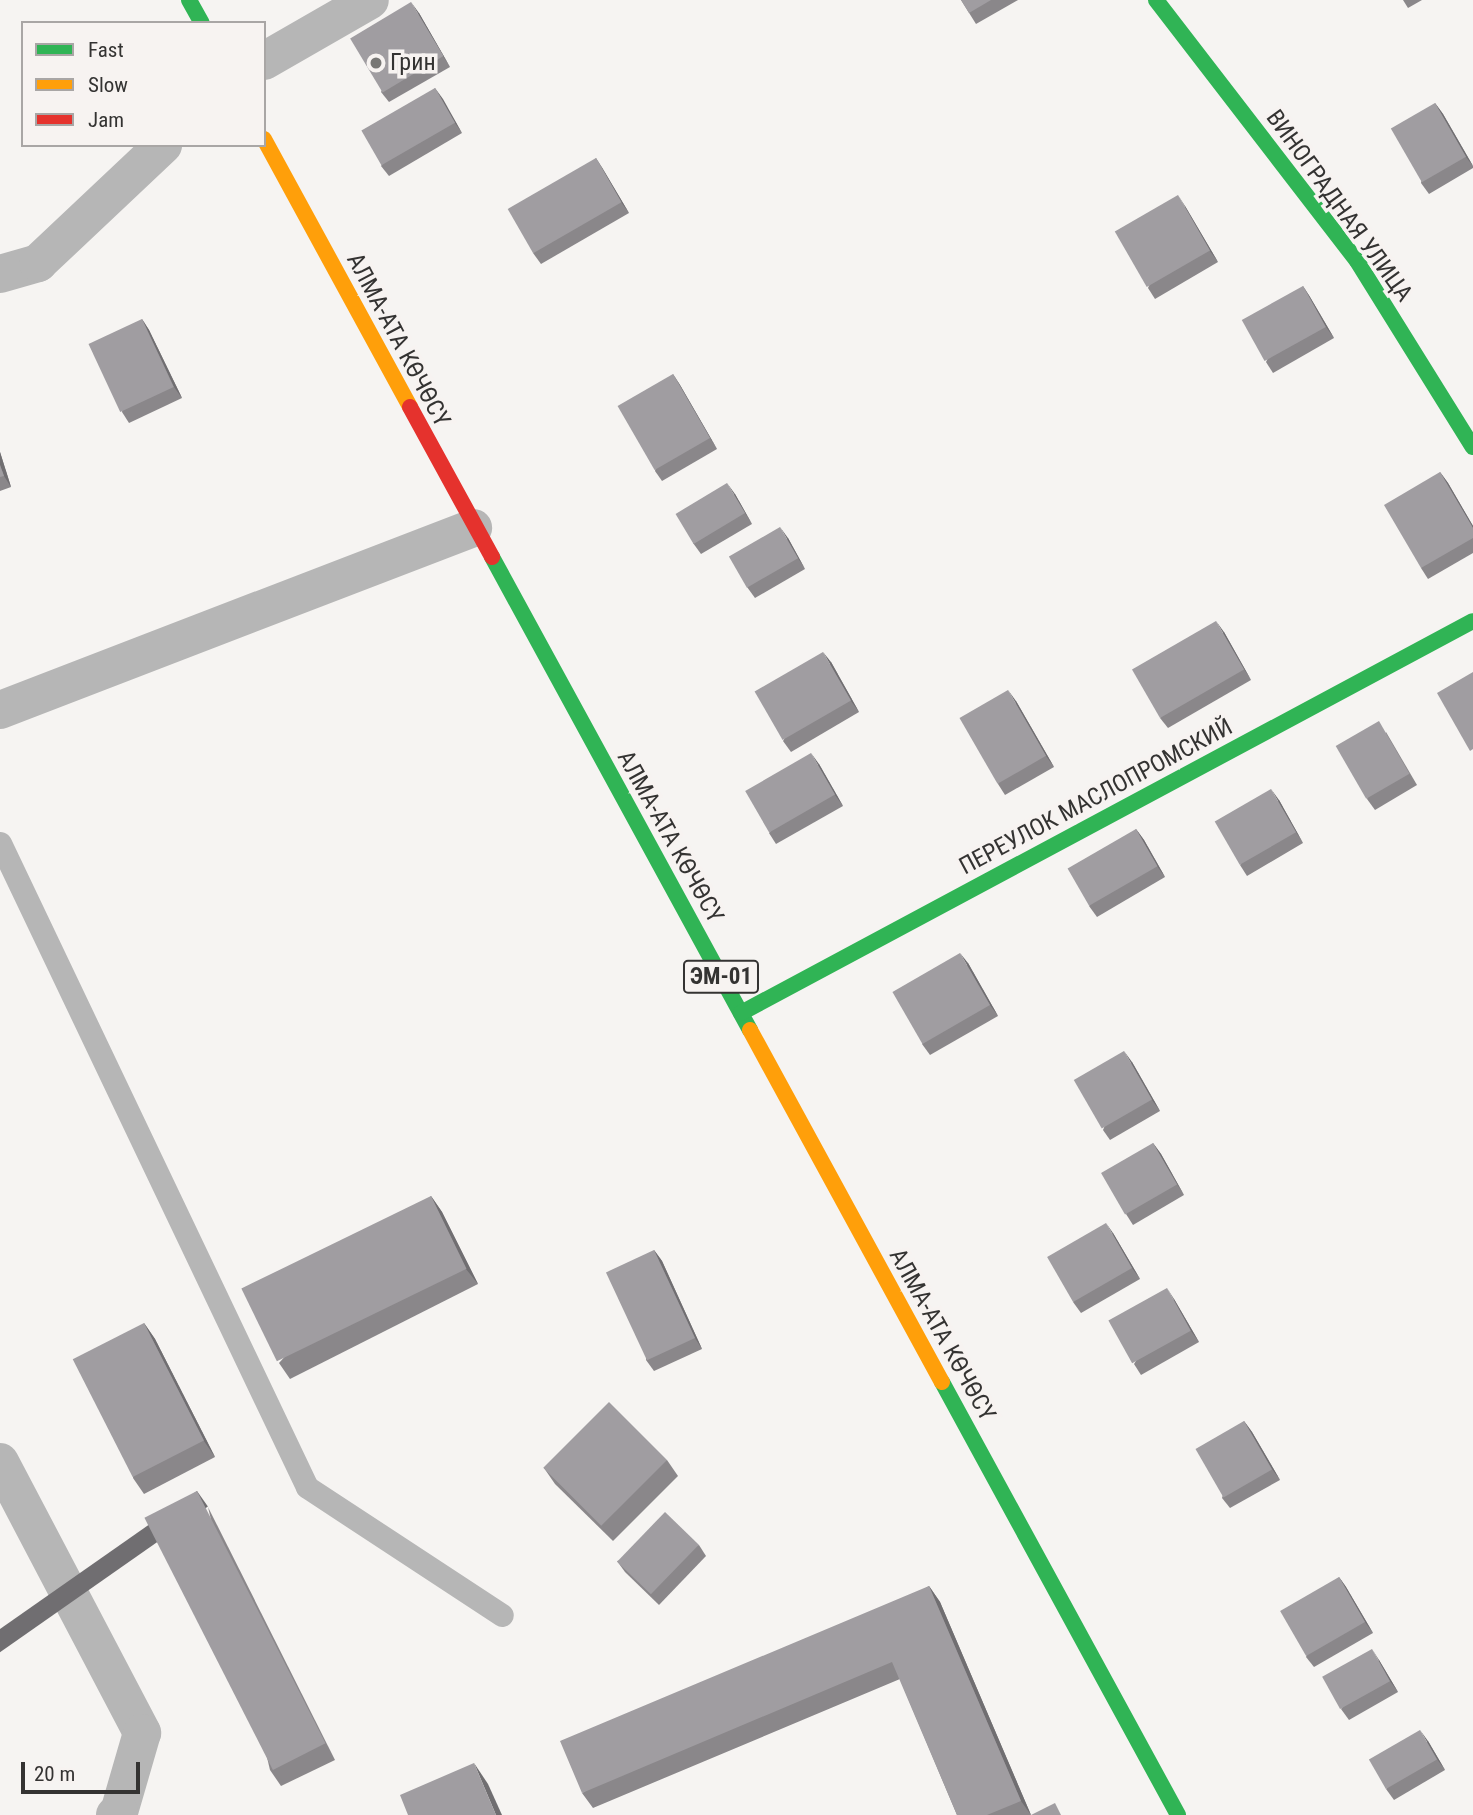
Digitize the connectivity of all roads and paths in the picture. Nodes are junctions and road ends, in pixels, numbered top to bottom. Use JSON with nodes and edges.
{"nodes":[{"id":1,"x":190,"y":0,"type":"edge"},
{"id":2,"x":370,"y":0,"type":"edge"},
{"id":3,"x":1156,"y":0,"type":"edge"},
{"id":4,"x":201,"y":21,"type":"edge"},
{"id":5,"x":266,"y":60,"type":"edge"},
{"id":6,"x":266,"y":143,"type":"edge"},
{"id":7,"x":161,"y":147,"type":"edge"},
{"id":8,"x":0,"y":274,"type":"edge"},
{"id":9,"x":1473,"y":447,"type":"edge"},
{"id":10,"x":473,"y":527,"type":"junction"},
{"id":11,"x":1473,"y":621,"type":"edge"},
{"id":12,"x":0,"y":710,"type":"edge"},
{"id":13,"x":0,"y":843,"type":"edge"},
{"id":14,"x":741,"y":1013,"type":"junction"},
{"id":15,"x":0,"y":1462,"type":"edge"},
{"id":16,"x":502,"y":1615,"type":"dead end"},
{"id":17,"x":115,"y":1815,"type":"edge"},
{"id":18,"x":1178,"y":1815,"type":"edge"}],
"edges":[{"from":1,"to":4,"type":"main road"},
{"from":2,"to":5,"type":"street"},
{"from":3,"to":9,"type":"main road","name":"ВИНОГРАДНАЯ УЛИЦА"},
{"from":6,"to":10,"type":"main road","name":"АЛМА-АТА КӨЧӨСҮ","number":"ЭМ-01"},
{"from":7,"to":8,"type":"street"},
{"from":10,"to":12,"type":"street"},
{"from":10,"to":14,"type":"main road","name":"АЛМА-АТА КӨЧӨСҮ","number":"ЭМ-01"},
{"from":11,"to":14,"type":"main road","name":"ПЕРЕУЛОК МАСЛОПРОМСКИЙ"},
{"from":13,"to":16,"type":"lane"},
{"from":14,"to":18,"type":"main road","name":"АЛМА-АТА КӨЧӨСҮ","number":"ЭМ-01"},
{"from":15,"to":17,"type":"street"}]}
